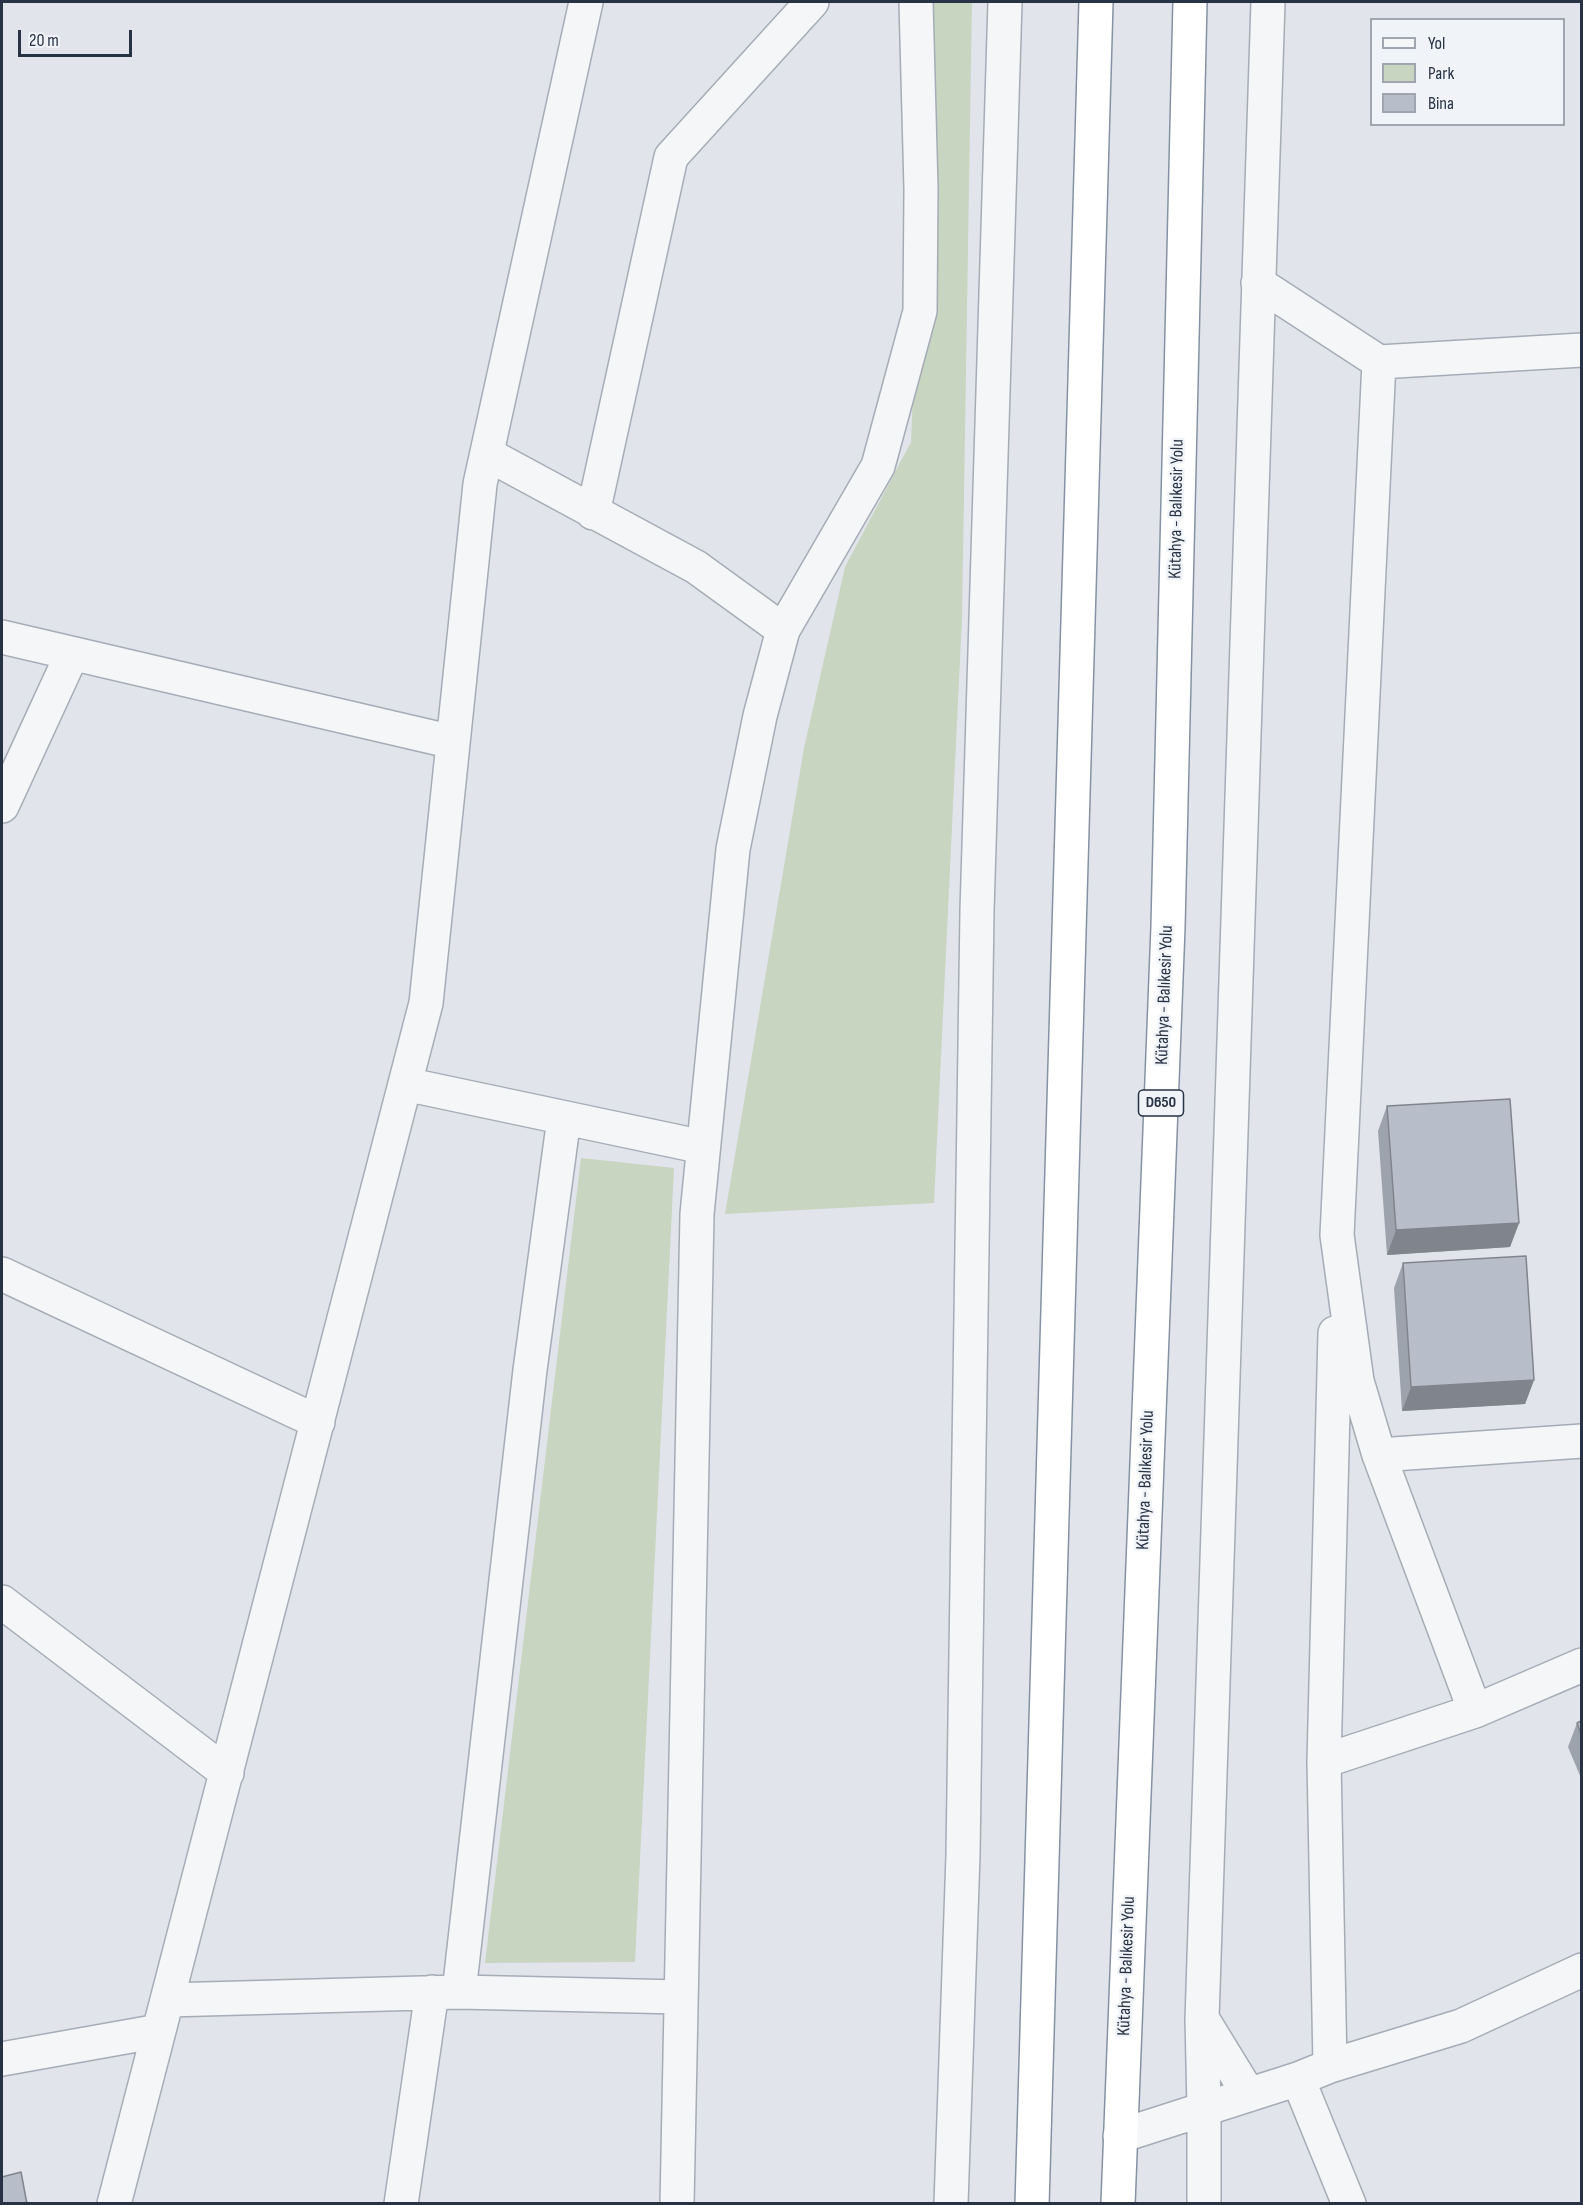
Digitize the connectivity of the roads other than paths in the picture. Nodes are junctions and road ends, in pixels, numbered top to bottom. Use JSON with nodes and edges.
{"nodes":[{"id":1,"x":586,"y":2,"type":"edge"},
{"id":2,"x":812,"y":2,"type":"edge"},
{"id":3,"x":916,"y":2,"type":"edge"},
{"id":4,"x":1005,"y":2,"type":"edge"},
{"id":5,"x":1096,"y":2,"type":"edge"},
{"id":6,"x":1190,"y":2,"type":"edge"},
{"id":7,"x":1268,"y":2,"type":"edge"},
{"id":8,"x":1258,"y":283,"type":"junction"},
{"id":9,"x":1581,"y":350,"type":"edge"},
{"id":10,"x":1379,"y":362,"type":"junction"},
{"id":11,"x":487,"y":454,"type":"junction"},
{"id":12,"x":594,"y":513,"type":"junction"},
{"id":13,"x":783,"y":630,"type":"junction"},
{"id":14,"x":2,"y":637,"type":"edge"},
{"id":15,"x":72,"y":654,"type":"junction"},
{"id":16,"x":453,"y":742,"type":"junction"},
{"id":17,"x":2,"y":806,"type":"edge"},
{"id":18,"x":405,"y":1084,"type":"junction"},
{"id":19,"x":564,"y":1118,"type":"junction"},
{"id":20,"x":703,"y":1148,"type":"junction"},
{"id":21,"x":1337,"y":1235,"type":"junction"},
{"id":22,"x":2,"y":1274,"type":"edge"},
{"id":23,"x":318,"y":1422,"type":"junction"},
{"id":24,"x":1581,"y":1441,"type":"edge"},
{"id":25,"x":1379,"y":1455,"type":"junction"},
{"id":26,"x":2,"y":1602,"type":"edge"},
{"id":27,"x":1581,"y":1665,"type":"edge"},
{"id":28,"x":1475,"y":1711,"type":"junction"},
{"id":29,"x":1324,"y":1761,"type":"junction"},
{"id":30,"x":227,"y":1773,"type":"junction"},
{"id":31,"x":1579,"y":1979,"type":"edge"},
{"id":32,"x":445,"y":1992,"type":"junction"},
{"id":33,"x":680,"y":1997,"type":"junction"},
{"id":34,"x":168,"y":2000,"type":"junction"},
{"id":35,"x":1202,"y":2019,"type":"junction"},
{"id":36,"x":159,"y":2031,"type":"junction"},
{"id":37,"x":2,"y":2059,"type":"edge"},
{"id":38,"x":1330,"y":2066,"type":"junction"},
{"id":39,"x":1298,"y":2079,"type":"junction"},
{"id":40,"x":1249,"y":2096,"type":"junction"},
{"id":41,"x":1204,"y":2109,"type":"junction"},
{"id":42,"x":1120,"y":2136,"type":"junction"},
{"id":43,"x":114,"y":2204,"type":"edge"},
{"id":44,"x":400,"y":2204,"type":"edge"},
{"id":45,"x":677,"y":2204,"type":"edge"},
{"id":46,"x":951,"y":2204,"type":"edge"},
{"id":47,"x":1032,"y":2204,"type":"edge"},
{"id":48,"x":1118,"y":2204,"type":"edge"},
{"id":49,"x":1204,"y":2204,"type":"edge"},
{"id":50,"x":1349,"y":2204,"type":"edge"}],
"edges":[{"from":1,"to":11,"type":"street"},
{"from":2,"to":12,"type":"street"},
{"from":3,"to":13,"type":"street"},
{"from":4,"to":46,"type":"street"},
{"from":5,"to":47,"type":"highway"},
{"from":6,"to":42,"type":"highway","name":"Kütahya - Balıkesir Yolu","number":"D650"},
{"from":7,"to":8,"type":"street"},
{"from":8,"to":10,"type":"street"},
{"from":8,"to":35,"type":"street"},
{"from":9,"to":10,"type":"street"},
{"from":10,"to":21,"type":"street"},
{"from":11,"to":12,"type":"street"},
{"from":11,"to":16,"type":"street"},
{"from":12,"to":13,"type":"street"},
{"from":13,"to":20,"type":"street"},
{"from":14,"to":15,"type":"street"},
{"from":15,"to":16,"type":"street"},
{"from":15,"to":17,"type":"street"},
{"from":16,"to":18,"type":"street"},
{"from":18,"to":19,"type":"street"},
{"from":18,"to":23,"type":"street"},
{"from":19,"to":20,"type":"street"},
{"from":19,"to":32,"type":"street"},
{"from":20,"to":33,"type":"street"},
{"from":21,"to":25,"type":"street"},
{"from":21,"to":29,"type":"street"},
{"from":22,"to":23,"type":"street"},
{"from":23,"to":30,"type":"street"},
{"from":24,"to":25,"type":"street"},
{"from":25,"to":28,"type":"street"},
{"from":26,"to":30,"type":"street"},
{"from":27,"to":28,"type":"street"},
{"from":28,"to":29,"type":"street"},
{"from":29,"to":38,"type":"street"},
{"from":30,"to":34,"type":"street"},
{"from":31,"to":38,"type":"street"},
{"from":32,"to":33,"type":"street"},
{"from":32,"to":34,"type":"street"},
{"from":32,"to":44,"type":"street"},
{"from":33,"to":45,"type":"street"},
{"from":34,"to":36,"type":"street"},
{"from":35,"to":40,"type":"street"},
{"from":35,"to":41,"type":"street"},
{"from":36,"to":37,"type":"street"},
{"from":36,"to":43,"type":"street"},
{"from":38,"to":39,"type":"street"},
{"from":39,"to":40,"type":"street"},
{"from":39,"to":50,"type":"street"},
{"from":40,"to":41,"type":"street"},
{"from":41,"to":42,"type":"street"},
{"from":41,"to":49,"type":"street"},
{"from":42,"to":48,"type":"highway","name":"Kütahya - Balıkesir Yolu","number":"D650"}]}
